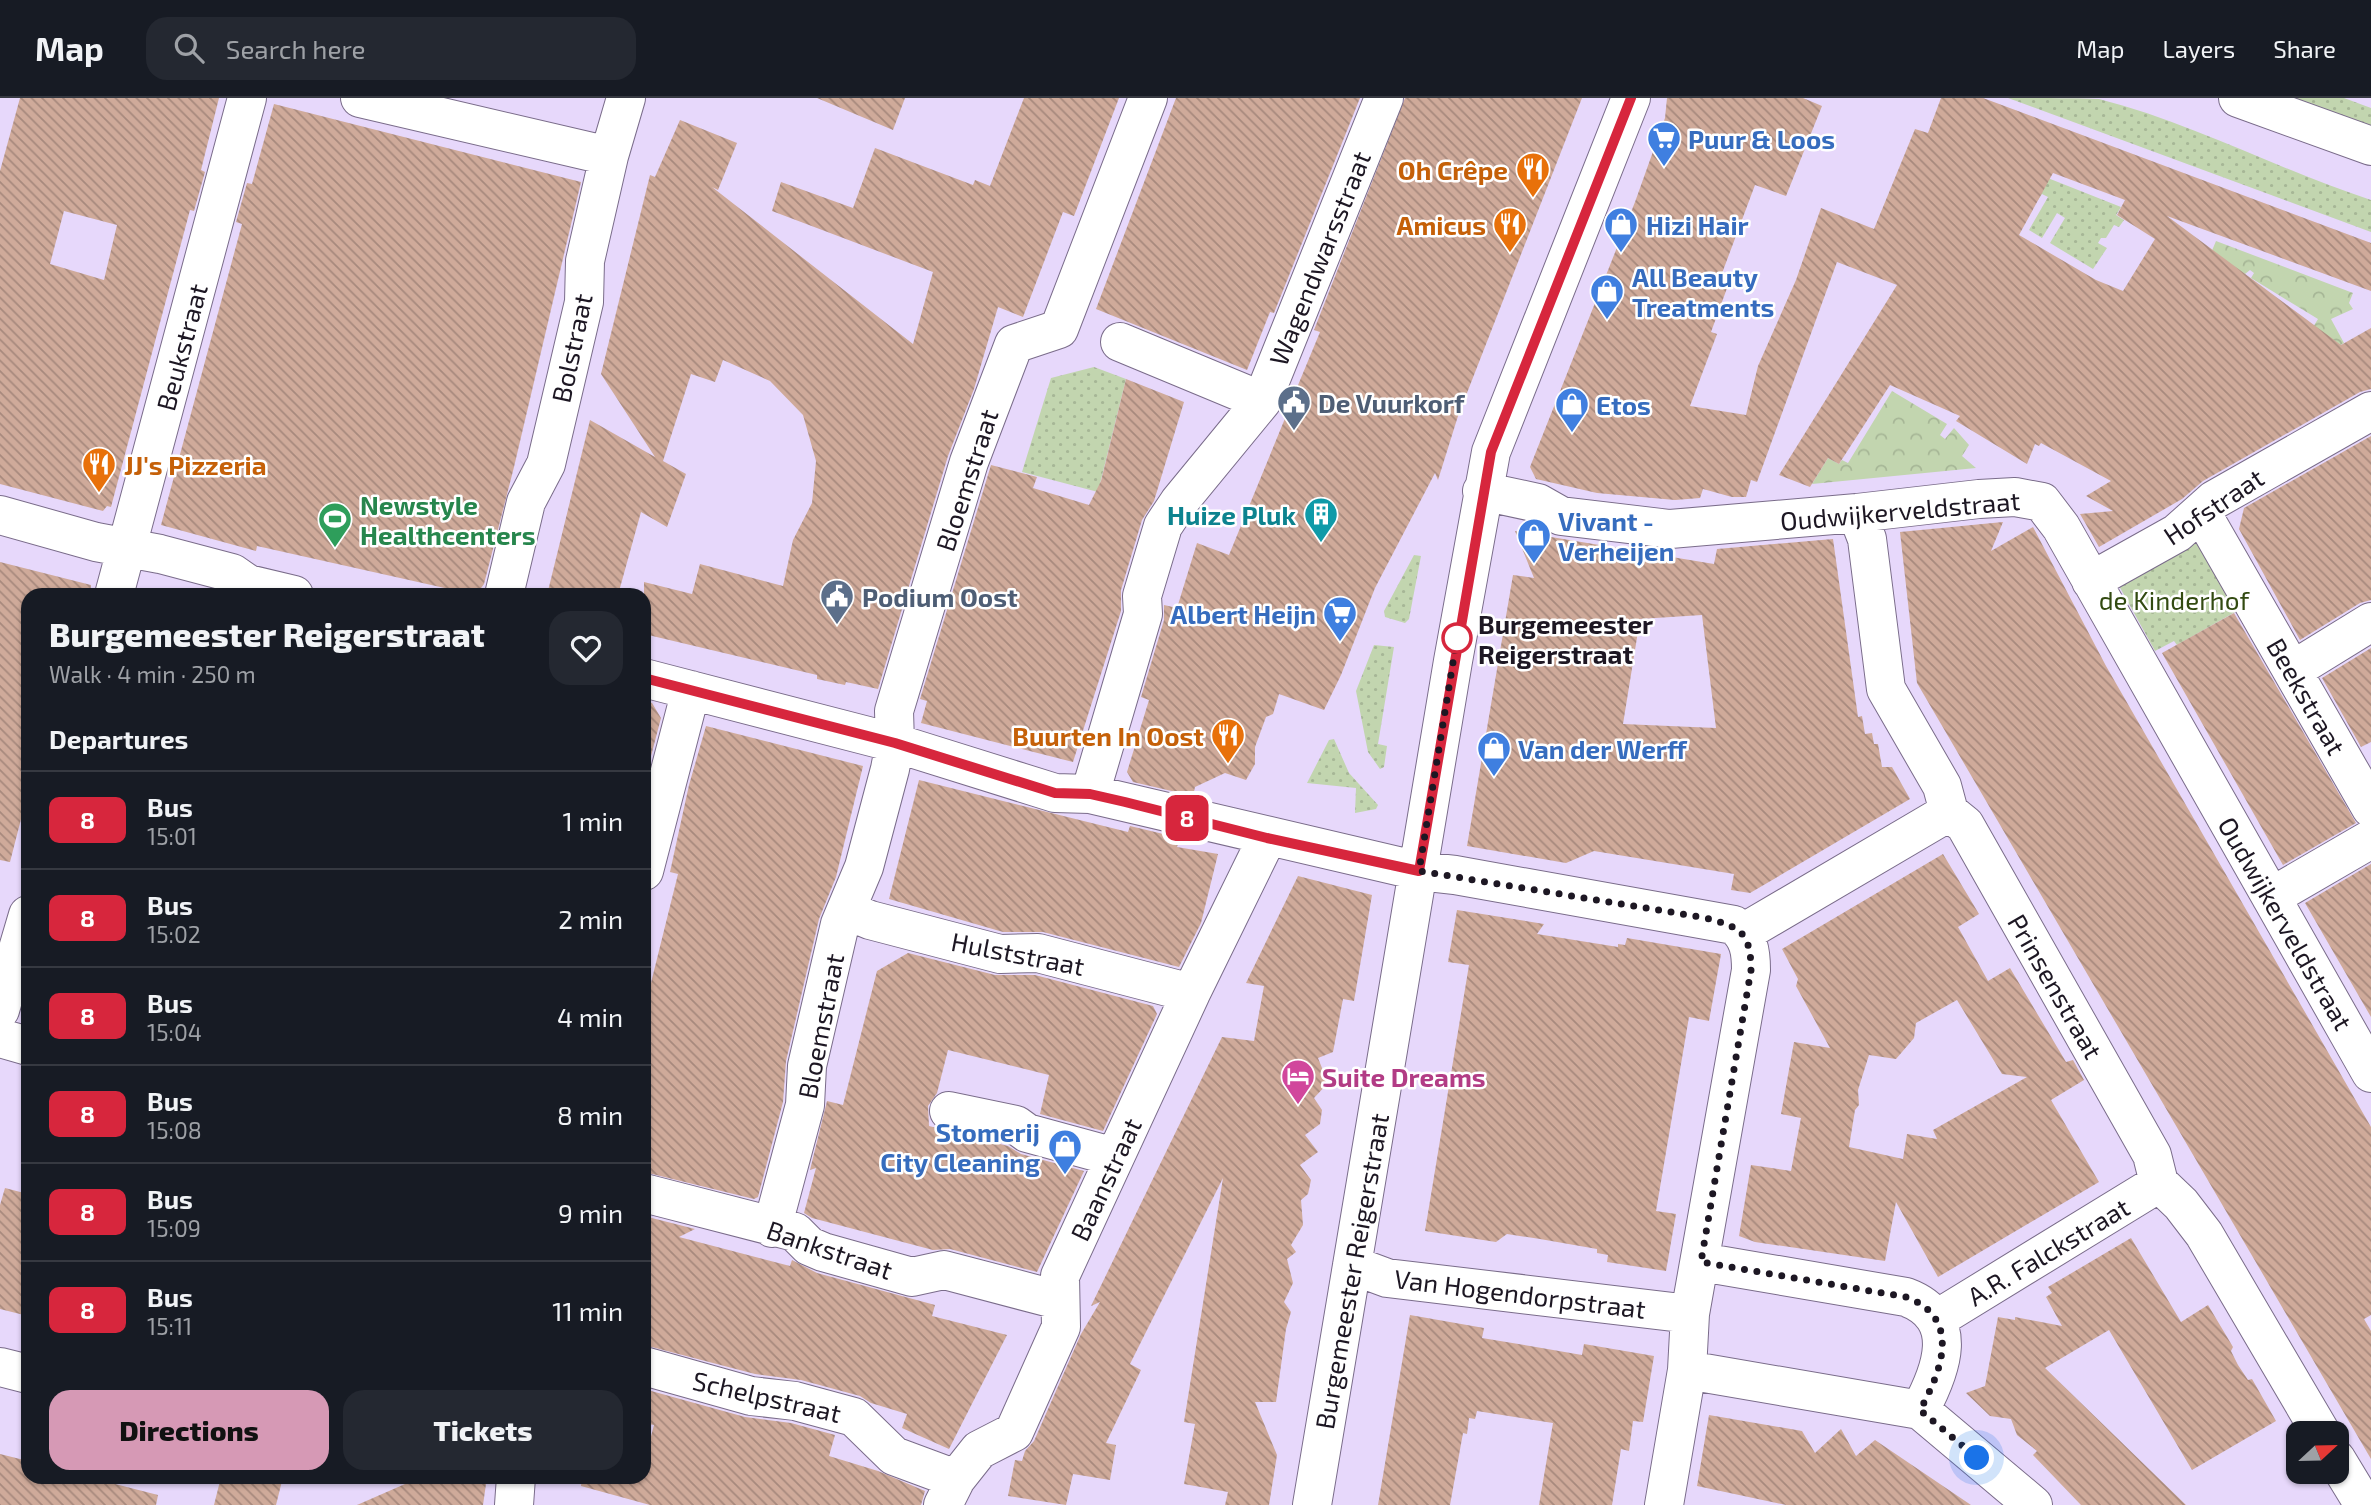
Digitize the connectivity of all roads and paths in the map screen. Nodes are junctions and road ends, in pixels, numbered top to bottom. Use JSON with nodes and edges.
{"nodes":[{"id":1,"x":247,"y":98,"type":"edge"},
{"id":2,"x":360,"y":98,"type":"edge"},
{"id":3,"x":626,"y":98,"type":"edge"},
{"id":4,"x":1148,"y":98,"type":"edge"},
{"id":5,"x":1384,"y":98,"type":"edge"},
{"id":6,"x":1630,"y":98,"type":"edge"},
{"id":7,"x":2238,"y":98,"type":"edge"},
{"id":8,"x":2371,"y":146,"type":"edge"},
{"id":9,"x":609,"y":156,"type":"junction"},
{"id":10,"x":1119,"y":342,"type":"dead end"},
{"id":11,"x":1262,"y":401,"type":"junction"},
{"id":12,"x":2371,"y":411,"type":"edge"},
{"id":13,"x":1482,"y":491,"type":"junction"},
{"id":14,"x":2201,"y":512,"type":"junction"},
{"id":15,"x":1857,"y":513,"type":"junction"},
{"id":16,"x":0,"y":514,"type":"edge"},
{"id":17,"x":125,"y":550,"type":"junction"},
{"id":18,"x":2091,"y":581,"type":"junction"},
{"id":19,"x":116,"y":588,"type":"edge"},
{"id":20,"x":265,"y":588,"type":"edge"},
{"id":21,"x":506,"y":588,"type":"edge"},
{"id":22,"x":2371,"y":622,"type":"edge"},
{"id":23,"x":2294,"y":670,"type":"junction"},
{"id":24,"x":651,"y":680,"type":"edge"},
{"id":25,"x":691,"y":690,"type":"junction"},
{"id":26,"x":895,"y":743,"type":"junction"},
{"id":27,"x":1090,"y":794,"type":"junction"},
{"id":28,"x":2371,"y":808,"type":"edge"},
{"id":29,"x":1950,"y":812,"type":"junction"},
{"id":30,"x":1267,"y":838,"type":"junction"},
{"id":31,"x":2371,"y":839,"type":"edge"},
{"id":32,"x":651,"y":844,"type":"edge"},
{"id":33,"x":1419,"y":871,"type":"junction"},
{"id":34,"x":2271,"y":897,"type":"junction"},
{"id":35,"x":846,"y":910,"type":"junction"},
{"id":36,"x":1743,"y":933,"type":"junction"},
{"id":37,"x":21,"y":939,"type":"edge"},
{"id":38,"x":1191,"y":993,"type":"junction"},
{"id":39,"x":0,"y":1010,"type":"edge"},
{"id":40,"x":0,"y":1038,"type":"edge"},
{"id":41,"x":21,"y":1044,"type":"edge"},
{"id":42,"x":2371,"y":1073,"type":"edge"},
{"id":43,"x":949,"y":1111,"type":"dead end"},
{"id":44,"x":1115,"y":1157,"type":"junction"},
{"id":45,"x":2159,"y":1183,"type":"junction"},
{"id":46,"x":651,"y":1195,"type":"edge"},
{"id":47,"x":772,"y":1228,"type":"junction"},
{"id":48,"x":1701,"y":1262,"type":"junction"},
{"id":49,"x":1352,"y":1265,"type":"junction"},
{"id":50,"x":1058,"y":1300,"type":"junction"},
{"id":51,"x":1690,"y":1314,"type":"junction"},
{"id":52,"x":1937,"y":1319,"type":"junction"},
{"id":53,"x":0,"y":1367,"type":"edge"},
{"id":54,"x":651,"y":1368,"type":"edge"},
{"id":55,"x":1687,"y":1370,"type":"junction"},
{"id":56,"x":21,"y":1372,"type":"edge"},
{"id":57,"x":1920,"y":1410,"type":"junction"},
{"id":58,"x":2314,"y":1421,"type":"edge"},
{"id":59,"x":2349,"y":1480,"type":"edge"},
{"id":60,"x":516,"y":1484,"type":"edge"},
{"id":61,"x":950,"y":1492,"type":"edge"},
{"id":62,"x":514,"y":1505,"type":"edge"},
{"id":63,"x":1312,"y":1505,"type":"edge"},
{"id":64,"x":1664,"y":1505,"type":"edge"},
{"id":65,"x":2033,"y":1505,"type":"edge"},
{"id":66,"x":2364,"y":1505,"type":"edge"}],
"edges":[{"from":1,"to":17,"type":"street","name":"Beukstraat"},
{"from":2,"to":9,"type":"street"},
{"from":3,"to":9,"type":"street","name":"Bolstraat"},
{"from":4,"to":26,"type":"street","name":"Bloemstraat"},
{"from":5,"to":11,"type":"street","name":"Wagendwarsstraat"},
{"from":6,"to":13,"type":"street","name":"Burgemeester Reigerstraat"},
{"from":7,"to":8,"type":"street"},
{"from":9,"to":21,"type":"street","name":"Bolstraat"},
{"from":10,"to":11,"type":"street"},
{"from":11,"to":27,"type":"street","name":"Wagendwarsstraat"},
{"from":12,"to":14,"type":"street","name":"Hofstraat"},
{"from":13,"to":15,"type":"street","name":"Oudwijkerveldstraat"},
{"from":13,"to":33,"type":"street","name":"Burgemeester Reigerstraat"},
{"from":14,"to":18,"type":"street","name":"Hofstraat"},
{"from":14,"to":23,"type":"street","name":"Beekstraat"},
{"from":15,"to":18,"type":"street","name":"Oudwijkerveldstraat"},
{"from":15,"to":29,"type":"street","name":"Prinsenstraat"},
{"from":16,"to":17,"type":"street"},
{"from":17,"to":19,"type":"street","name":"Beukstraat"},
{"from":17,"to":20,"type":"street"},
{"from":18,"to":34,"type":"street","name":"Oudwijkerveldstraat"},
{"from":22,"to":23,"type":"street"},
{"from":23,"to":28,"type":"street","name":"Beekstraat"},
{"from":24,"to":25,"type":"street"},
{"from":25,"to":26,"type":"street"},
{"from":25,"to":32,"type":"street"},
{"from":26,"to":27,"type":"street"},
{"from":26,"to":35,"type":"street","name":"Bloemstraat"},
{"from":27,"to":30,"type":"street"},
{"from":29,"to":36,"type":"street"},
{"from":29,"to":45,"type":"street","name":"Prinsenstraat"},
{"from":30,"to":33,"type":"street"},
{"from":30,"to":38,"type":"street","name":"Baanstraat"},
{"from":31,"to":34,"type":"street"},
{"from":33,"to":36,"type":"street"},
{"from":33,"to":49,"type":"street","name":"Burgemeester Reigerstraat"},
{"from":34,"to":42,"type":"street","name":"Oudwijkerveldstraat"},
{"from":35,"to":38,"type":"street","name":"Hulststraat"},
{"from":35,"to":47,"type":"street","name":"Bloemstraat"},
{"from":36,"to":48,"type":"street"},
{"from":37,"to":39,"type":"street"},
{"from":38,"to":44,"type":"street","name":"Baanstraat"},
{"from":40,"to":41,"type":"street"},
{"from":43,"to":44,"type":"street"},
{"from":44,"to":50,"type":"street","name":"Baanstraat"},
{"from":45,"to":52,"type":"street","name":"A.R. Falckstraat"},
{"from":45,"to":58,"type":"street","name":"Prinsenstraat"},
{"from":46,"to":47,"type":"street","name":"Bankstraat"},
{"from":47,"to":50,"type":"street","name":"Bankstraat"},
{"from":48,"to":51,"type":"street"},
{"from":48,"to":52,"type":"street"},
{"from":49,"to":51,"type":"street","name":"Van Hogendorpstraat"},
{"from":49,"to":63,"type":"street","name":"Burgemeester Reigerstraat"},
{"from":50,"to":61,"type":"street","name":"Baanstraat"},
{"from":51,"to":55,"type":"street"},
{"from":52,"to":57,"type":"street"},
{"from":53,"to":56,"type":"street"},
{"from":54,"to":61,"type":"street","name":"Schelpstraat"},
{"from":55,"to":57,"type":"street"},
{"from":55,"to":64,"type":"street"},
{"from":57,"to":65,"type":"street"},
{"from":59,"to":66,"type":"street"},
{"from":60,"to":62,"type":"street"}]}
